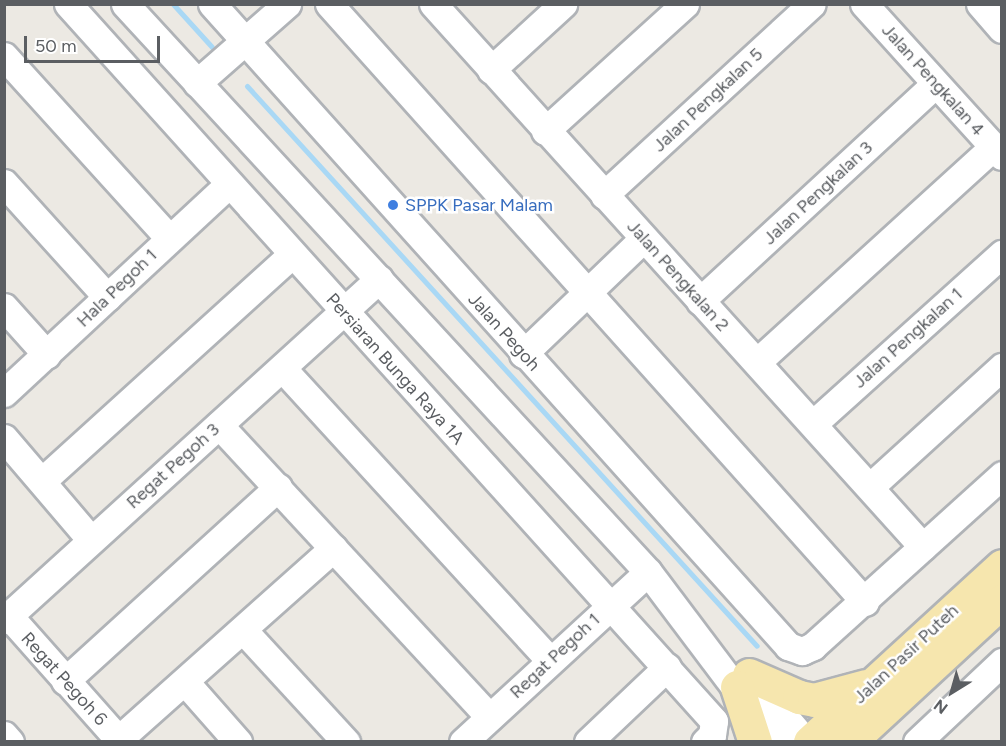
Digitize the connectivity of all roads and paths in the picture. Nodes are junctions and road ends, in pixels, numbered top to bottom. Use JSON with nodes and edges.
{"nodes":[{"id":1,"x":68,"y":4,"type":"edge"},
{"id":2,"x":125,"y":4,"type":"edge"},
{"id":3,"x":212,"y":4,"type":"edge"},
{"id":4,"x":287,"y":4,"type":"edge"},
{"id":5,"x":329,"y":4,"type":"edge"},
{"id":6,"x":563,"y":4,"type":"edge"},
{"id":7,"x":685,"y":4,"type":"edge"},
{"id":8,"x":812,"y":4,"type":"edge"},
{"id":9,"x":864,"y":4,"type":"edge"},
{"id":10,"x":980,"y":4,"type":"edge"},
{"id":11,"x":435,"y":5,"type":"edge"},
{"id":12,"x":1002,"y":29,"type":"edge"},
{"id":13,"x":246,"y":42,"type":"junction"},
{"id":14,"x":4,"y":56,"type":"edge"},
{"id":15,"x":490,"y":70,"type":"junction"},
{"id":16,"x":197,"y":83,"type":"junction"},
{"id":17,"x":935,"y":84,"type":"junction"},
{"id":18,"x":546,"y":131,"type":"junction"},
{"id":19,"x":997,"y":152,"type":"edge"},
{"id":20,"x":4,"y":183,"type":"edge"},
{"id":21,"x":229,"y":184,"type":"junction"},
{"id":22,"x":604,"y":195,"type":"junction"},
{"id":23,"x":170,"y":238,"type":"junction"},
{"id":24,"x":644,"y":239,"type":"junction"},
{"id":25,"x":292,"y":254,"type":"junction"},
{"id":26,"x":1002,"y":254,"type":"edge"},
{"id":27,"x":379,"y":279,"type":"junction"},
{"id":28,"x":588,"y":292,"type":"junction"},
{"id":29,"x":107,"y":297,"type":"junction"},
{"id":30,"x":700,"y":301,"type":"junction"},
{"id":31,"x":4,"y":307,"type":"edge"},
{"id":32,"x":343,"y":313,"type":"junction"},
{"id":33,"x":523,"y":354,"type":"junction"},
{"id":34,"x":47,"y":355,"type":"junction"},
{"id":35,"x":757,"y":362,"type":"junction"},
{"id":36,"x":1002,"y":367,"type":"edge"},
{"id":37,"x":282,"y":368,"type":"junction"},
{"id":38,"x":4,"y":393,"type":"edge"},
{"id":39,"x":814,"y":423,"type":"junction"},
{"id":40,"x":219,"y":425,"type":"junction"},
{"id":41,"x":4,"y":438,"type":"edge"},
{"id":42,"x":1002,"y":476,"type":"edge"},
{"id":43,"x":42,"y":481,"type":"junction"},
{"id":44,"x":872,"y":486,"type":"junction"},
{"id":45,"x":278,"y":487,"type":"junction"},
{"id":46,"x":91,"y":540,"type":"junction"},
{"id":47,"x":923,"y":547,"type":"junction"},
{"id":48,"x":333,"y":548,"type":"junction"},
{"id":49,"x":1002,"y":566,"type":"edge"},
{"id":50,"x":648,"y":572,"type":"junction"},
{"id":51,"x":1002,"y":601,"type":"edge"},
{"id":52,"x":865,"y":602,"type":"junction"},
{"id":53,"x":610,"y":605,"type":"junction"},
{"id":54,"x":7,"y":618,"type":"edge"},
{"id":55,"x":244,"y":631,"type":"junction"},
{"id":56,"x":550,"y":660,"type":"junction"},
{"id":57,"x":1002,"y":662,"type":"edge"},
{"id":58,"x":667,"y":667,"type":"junction"},
{"id":59,"x":65,"y":681,"type":"junction"},
{"id":60,"x":743,"y":681,"type":"junction"},
{"id":61,"x":186,"y":683,"type":"junction"},
{"id":62,"x":887,"y":690,"type":"junction"},
{"id":63,"x":489,"y":717,"type":"junction"},
{"id":64,"x":4,"y":735,"type":"edge"},
{"id":65,"x":709,"y":738,"type":"edge"},
{"id":66,"x":120,"y":740,"type":"edge"},
{"id":67,"x":10,"y":741,"type":"edge"},
{"id":68,"x":238,"y":741,"type":"edge"},
{"id":69,"x":346,"y":741,"type":"edge"},
{"id":70,"x":463,"y":741,"type":"edge"},
{"id":71,"x":588,"y":741,"type":"edge"},
{"id":72,"x":755,"y":741,"type":"edge"},
{"id":73,"x":776,"y":741,"type":"edge"},
{"id":74,"x":808,"y":741,"type":"edge"},
{"id":75,"x":849,"y":741,"type":"edge"},
{"id":76,"x":862,"y":741,"type":"edge"},
{"id":77,"x":917,"y":741,"type":"edge"}],
"edges":[{"from":1,"to":21,"type":"street","name":"Persiaran Bunga Raya 1A"},
{"from":2,"to":16,"type":"street"},
{"from":3,"to":13,"type":"street","name":"Jalan Pegoh"},
{"from":4,"to":13,"type":"street"},
{"from":5,"to":28,"type":"street"},
{"from":6,"to":15,"type":"street"},
{"from":7,"to":18,"type":"street"},
{"from":8,"to":22,"type":"street","name":"Jalan Pengkalan 5"},
{"from":9,"to":17,"type":"street","name":"Jalan Pengkalan 4"},
{"from":10,"to":12,"type":"street"},
{"from":11,"to":15,"type":"street","name":"Jalan Pengkalan 2"},
{"from":13,"to":16,"type":"street"},
{"from":13,"to":33,"type":"street","name":"Jalan Pegoh"},
{"from":14,"to":23,"type":"street"},
{"from":15,"to":18,"type":"street","name":"Jalan Pengkalan 2"},
{"from":16,"to":27,"type":"street"},
{"from":17,"to":19,"type":"street","name":"Jalan Pengkalan 4"},
{"from":17,"to":30,"type":"street","name":"Jalan Pengkalan 3"},
{"from":18,"to":22,"type":"street","name":"Jalan Pengkalan 2"},
{"from":19,"to":35,"type":"street"},
{"from":20,"to":29,"type":"street"},
{"from":21,"to":23,"type":"street","name":"Hala Pegoh 1"},
{"from":21,"to":25,"type":"street","name":"Persiaran Bunga Raya 1A"},
{"from":22,"to":24,"type":"street","name":"Jalan Pengkalan 2"},
{"from":23,"to":29,"type":"street","name":"Hala Pegoh 1"},
{"from":24,"to":28,"type":"street"},
{"from":24,"to":30,"type":"street","name":"Jalan Pengkalan 2"},
{"from":25,"to":32,"type":"street","name":"Persiaran Bunga Raya 1A"},
{"from":25,"to":43,"type":"street"},
{"from":26,"to":39,"type":"street","name":"Jalan Pengkalan 1"},
{"from":27,"to":32,"type":"street","name":"Regat Pegoh 3"},
{"from":27,"to":50,"type":"street"},
{"from":28,"to":33,"type":"street"},
{"from":28,"to":52,"type":"street"},
{"from":29,"to":34,"type":"street","name":"Hala Pegoh 1"},
{"from":30,"to":35,"type":"street","name":"Jalan Pengkalan 2"},
{"from":31,"to":34,"type":"street"},
{"from":32,"to":37,"type":"street","name":"Regat Pegoh 3"},
{"from":32,"to":53,"type":"street","name":"Persiaran Bunga Raya 1A"},
{"from":33,"to":52,"type":"street","name":"Jalan Pegoh"},
{"from":34,"to":38,"type":"street","name":"Hala Pegoh 1"},
{"from":35,"to":39,"type":"street","name":"Jalan Pengkalan 2"},
{"from":36,"to":44,"type":"street"},
{"from":37,"to":40,"type":"street","name":"Regat Pegoh 3"},
{"from":37,"to":56,"type":"street"},
{"from":39,"to":44,"type":"street","name":"Jalan Pengkalan 2"},
{"from":40,"to":45,"type":"street"},
{"from":40,"to":46,"type":"street","name":"Regat Pegoh 3"},
{"from":41,"to":43,"type":"street"},
{"from":42,"to":47,"type":"street"},
{"from":43,"to":46,"type":"street"},
{"from":44,"to":47,"type":"street","name":"Jalan Pengkalan 2"},
{"from":45,"to":48,"type":"street"},
{"from":45,"to":59,"type":"street"},
{"from":46,"to":54,"type":"street","name":"Regat Pegoh 3"},
{"from":47,"to":52,"type":"street"},
{"from":48,"to":55,"type":"street"},
{"from":48,"to":63,"type":"street"},
{"from":49,"to":62,"type":"main road","name":"Jalan Pasir Puteh"},
{"from":50,"to":53,"type":"street","name":"Regat Pegoh 1"},
{"from":50,"to":60,"type":"street"},
{"from":51,"to":62,"type":"main road","name":"Jalan Pasir Puteh"},
{"from":53,"to":56,"type":"street","name":"Regat Pegoh 1"},
{"from":53,"to":58,"type":"street","name":"Persiaran Bunga Raya 1A"},
{"from":54,"to":59,"type":"street","name":"Regat Pegoh 6"},
{"from":55,"to":61,"type":"street"},
{"from":55,"to":69,"type":"street"},
{"from":56,"to":63,"type":"street","name":"Regat Pegoh 1"},
{"from":57,"to":77,"type":"street"},
{"from":58,"to":65,"type":"street","name":"Persiaran Bunga Raya 1A"},
{"from":58,"to":71,"type":"street"},
{"from":59,"to":66,"type":"street","name":"Regat Pegoh 6"},
{"from":60,"to":62,"type":"main road"},
{"from":60,"to":72,"type":"main road"},
{"from":60,"to":73,"type":"street"},
{"from":60,"to":74,"type":"street"},
{"from":61,"to":66,"type":"street"},
{"from":61,"to":68,"type":"street"},
{"from":62,"to":74,"type":"main road","name":"Jalan Pasir Puteh"},
{"from":62,"to":75,"type":"main road","name":"Jalan Pasir Puteh"},
{"from":62,"to":76,"type":"main road"},
{"from":63,"to":70,"type":"street","name":"Regat Pegoh 1"},
{"from":64,"to":67,"type":"street"}]}
